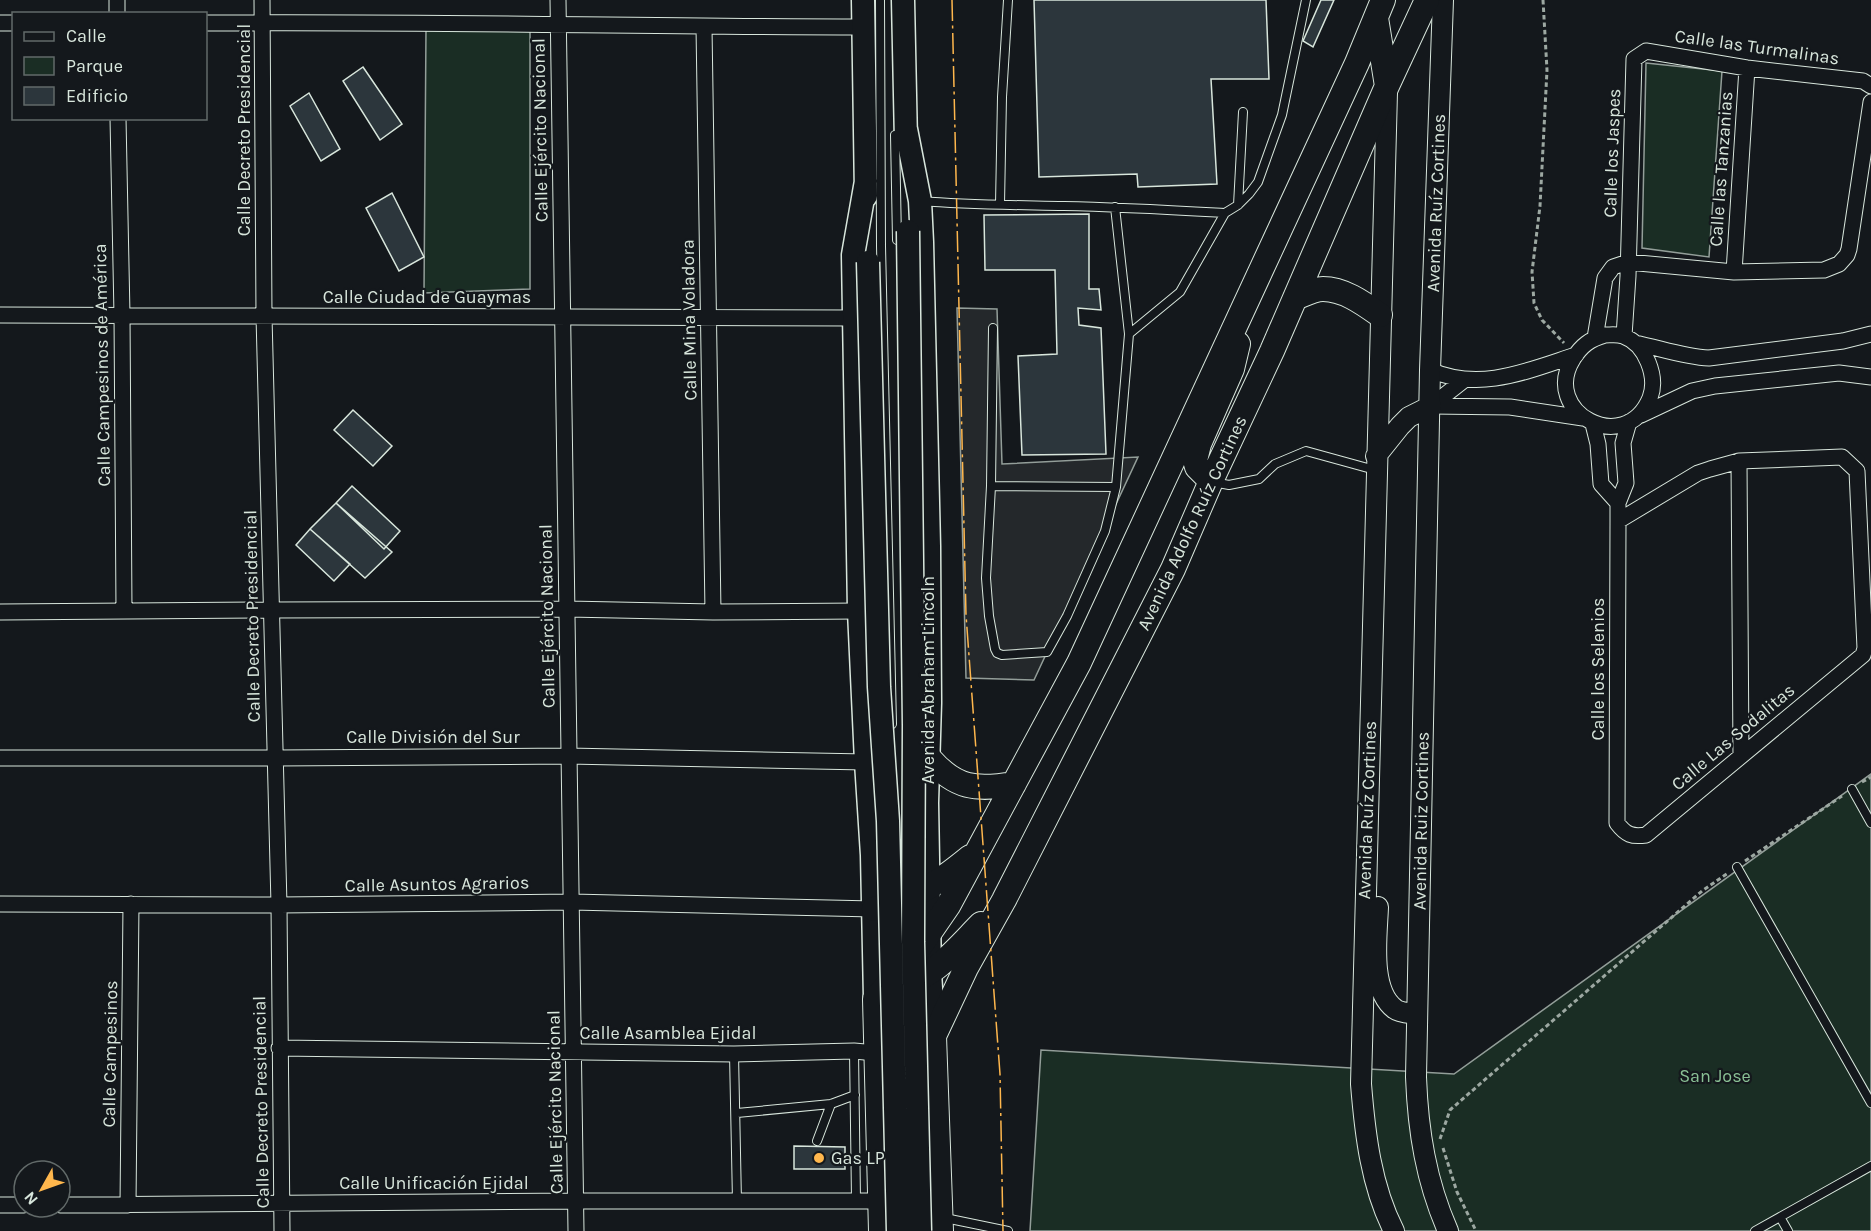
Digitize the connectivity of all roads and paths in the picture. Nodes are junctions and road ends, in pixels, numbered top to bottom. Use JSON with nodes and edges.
{"nodes":[{"id":1,"x":262,"y":0,"type":"edge"},
{"id":2,"x":558,"y":0,"type":"edge"},
{"id":3,"x":863,"y":0,"type":"edge"},
{"id":4,"x":880,"y":0,"type":"edge"},
{"id":5,"x":903,"y":0,"type":"edge"},
{"id":6,"x":1008,"y":0,"type":"edge"},
{"id":7,"x":1306,"y":0,"type":"edge"},
{"id":8,"x":1427,"y":0,"type":"edge"},
{"id":9,"x":1443,"y":0,"type":"edge"},
{"id":10,"x":1543,"y":0,"type":"edge"},
{"id":11,"x":1379,"y":9,"type":"edge"},
{"id":12,"x":262,"y":22,"type":"junction"},
{"id":13,"x":207,"y":23,"type":"edge"},
{"id":14,"x":558,"y":23,"type":"junction"},
{"id":15,"x":704,"y":27,"type":"junction"},
{"id":16,"x":864,"y":27,"type":"junction"},
{"id":17,"x":1646,"y":51,"type":"joint"},
{"id":18,"x":1747,"y":68,"type":"junction"},
{"id":19,"x":1867,"y":84,"type":"edge"},
{"id":20,"x":1387,"y":86,"type":"junction"},
{"id":21,"x":1871,"y":102,"type":"edge"},
{"id":22,"x":1244,"y":112,"type":"dead end"},
{"id":23,"x":118,"y":120,"type":"edge"},
{"id":24,"x":900,"y":130,"type":"junction"},
{"id":25,"x":866,"y":182,"type":"junction"},
{"id":26,"x":920,"y":201,"type":"junction"},
{"id":27,"x":1000,"y":204,"type":"junction"},
{"id":28,"x":1238,"y":205,"type":"junction"},
{"id":29,"x":1115,"y":207,"type":"junction"},
{"id":30,"x":1225,"y":213,"type":"junction"},
{"id":31,"x":1628,"y":262,"type":"junction"},
{"id":32,"x":1734,"y":272,"type":"junction"},
{"id":33,"x":1295,"y":298,"type":"junction"},
{"id":34,"x":1243,"y":306,"type":"junction"},
{"id":35,"x":0,"y":315,"type":"edge"},
{"id":36,"x":122,"y":315,"type":"junction"},
{"id":37,"x":1380,"y":315,"type":"junction"},
{"id":38,"x":264,"y":316,"type":"junction"},
{"id":39,"x":563,"y":317,"type":"junction"},
{"id":40,"x":709,"y":317,"type":"junction"},
{"id":41,"x":855,"y":318,"type":"junction"},
{"id":42,"x":993,"y":328,"type":"dead end"},
{"id":43,"x":1129,"y":334,"type":"junction"},
{"id":44,"x":1871,"y":334,"type":"edge"},
{"id":45,"x":1595,"y":338,"type":"junction"},
{"id":46,"x":1629,"y":340,"type":"junction"},
{"id":47,"x":1576,"y":355,"type":"junction"},
{"id":48,"x":1430,"y":370,"type":"junction"},
{"id":49,"x":1871,"y":377,"type":"edge"},
{"id":50,"x":1464,"y":380,"type":"junction"},
{"id":51,"x":1431,"y":406,"type":"junction"},
{"id":52,"x":1633,"y":419,"type":"junction"},
{"id":53,"x":1588,"y":421,"type":"junction"},
{"id":54,"x":1738,"y":462,"type":"junction"},
{"id":55,"x":1376,"y":463,"type":"junction"},
{"id":56,"x":1211,"y":481,"type":"junction"},
{"id":57,"x":991,"y":486,"type":"junction"},
{"id":58,"x":1116,"y":487,"type":"junction"},
{"id":59,"x":1618,"y":503,"type":"junction"},
{"id":60,"x":1618,"y":521,"type":"junction"},
{"id":61,"x":903,"y":524,"type":"dead end"},
{"id":62,"x":568,"y":609,"type":"junction"},
{"id":63,"x":124,"y":610,"type":"junction"},
{"id":64,"x":271,"y":610,"type":"junction"},
{"id":65,"x":860,"y":611,"type":"junction"},
{"id":66,"x":0,"y":612,"type":"edge"},
{"id":67,"x":713,"y":612,"type":"junction"},
{"id":68,"x":892,"y":732,"type":"dead end"},
{"id":69,"x":568,"y":756,"type":"junction"},
{"id":70,"x":1741,"y":756,"type":"junction"},
{"id":71,"x":0,"y":758,"type":"edge"},
{"id":72,"x":275,"y":758,"type":"junction"},
{"id":73,"x":929,"y":758,"type":"junction"},
{"id":74,"x":1368,"y":759,"type":"junction"},
{"id":75,"x":866,"y":762,"type":"junction"},
{"id":76,"x":893,"y":767,"type":"dead end"},
{"id":77,"x":1871,"y":777,"type":"edge"},
{"id":78,"x":1014,"y":784,"type":"junction"},
{"id":79,"x":1852,"y":789,"type":"junction"},
{"id":80,"x":927,"y":803,"type":"junction"},
{"id":81,"x":869,"y":808,"type":"junction"},
{"id":82,"x":902,"y":824,"type":"junction"},
{"id":83,"x":1871,"y":824,"type":"edge"},
{"id":84,"x":1624,"y":833,"type":"joint"},
{"id":85,"x":979,"y":849,"type":"junction"},
{"id":86,"x":1737,"y":867,"type":"junction"},
{"id":87,"x":903,"y":899,"type":"junction"},
{"id":88,"x":1004,"y":900,"type":"junction"},
{"id":89,"x":572,"y":902,"type":"junction"},
{"id":90,"x":0,"y":904,"type":"edge"},
{"id":91,"x":131,"y":904,"type":"junction"},
{"id":92,"x":279,"y":905,"type":"junction"},
{"id":93,"x":930,"y":935,"type":"junction"},
{"id":94,"x":900,"y":977,"type":"junction"},
{"id":95,"x":1417,"y":1014,"type":"junction"},
{"id":96,"x":902,"y":1020,"type":"dead end"},
{"id":97,"x":934,"y":1036,"type":"junction"},
{"id":98,"x":279,"y":1048,"type":"junction"},
{"id":99,"x":575,"y":1052,"type":"junction"},
{"id":100,"x":865,"y":1052,"type":"junction"},
{"id":101,"x":734,"y":1054,"type":"junction"},
{"id":102,"x":855,"y":1095,"type":"junction"},
{"id":103,"x":1871,"y":1103,"type":"edge"},
{"id":104,"x":831,"y":1104,"type":"junction"},
{"id":105,"x":736,"y":1113,"type":"junction"},
{"id":106,"x":817,"y":1141,"type":"dead end"},
{"id":107,"x":909,"y":1161,"type":"dead end"},
{"id":108,"x":1871,"y":1166,"type":"edge"},
{"id":109,"x":928,"y":1174,"type":"dead end"},
{"id":110,"x":856,"y":1200,"type":"junction"},
{"id":111,"x":576,"y":1201,"type":"junction"},
{"id":112,"x":880,"y":1201,"type":"junction"},
{"id":113,"x":737,"y":1202,"type":"junction"},
{"id":114,"x":281,"y":1203,"type":"junction"},
{"id":115,"x":72,"y":1205,"type":"edge"},
{"id":116,"x":128,"y":1205,"type":"junction"},
{"id":117,"x":1780,"y":1217,"type":"junction"},
{"id":118,"x":941,"y":1224,"type":"edge"},
{"id":119,"x":282,"y":1231,"type":"edge"},
{"id":120,"x":576,"y":1231,"type":"edge"},
{"id":121,"x":881,"y":1231,"type":"edge"},
{"id":122,"x":898,"y":1231,"type":"edge"},
{"id":123,"x":913,"y":1231,"type":"edge"},
{"id":124,"x":920,"y":1231,"type":"edge"},
{"id":125,"x":1008,"y":1231,"type":"edge"},
{"id":126,"x":1395,"y":1231,"type":"edge"},
{"id":127,"x":1448,"y":1231,"type":"edge"},
{"id":128,"x":1476,"y":1231,"type":"edge"},
{"id":129,"x":1755,"y":1231,"type":"edge"},
{"id":130,"x":1788,"y":1231,"type":"edge"}],
"edges":[{"from":1,"to":12,"type":"street","name":"Calle Decreto Presidencial"},
{"from":2,"to":14,"type":"street","name":"Calle Ejército Nacional"},
{"from":3,"to":16,"type":"main road"},
{"from":4,"to":68,"type":"lane"},
{"from":5,"to":24,"type":"main road","name":"Avenida Abraham Lincoln"},
{"from":6,"to":27,"type":"lane"},
{"from":7,"to":28,"type":"lane"},
{"from":8,"to":20,"type":"main road","name":"Avenida Adolfo Ruíz Cortines"},
{"from":9,"to":48,"type":"street","name":"Avenida Ruíz Cortines"},
{"from":10,"to":47,"type":"path"},
{"from":11,"to":20,"type":"main road"},
{"from":11,"to":34,"type":"main road"},
{"from":12,"to":13,"type":"street"},
{"from":12,"to":14,"type":"street"},
{"from":12,"to":38,"type":"street","name":"Calle Decreto Presidencial"},
{"from":14,"to":15,"type":"street"},
{"from":14,"to":39,"type":"street","name":"Calle Ejército Nacional"},
{"from":15,"to":16,"type":"street"},
{"from":15,"to":40,"type":"street","name":"Calle Mina Voladora"},
{"from":16,"to":25,"type":"main road"},
{"from":17,"to":18,"type":"street","name":"Calle las Turmalinas"},
{"from":17,"to":31,"type":"street","name":"Calle los Jaspes"},
{"from":18,"to":19,"type":"street","name":"Calle las Turmalinas"},
{"from":18,"to":32,"type":"street","name":"Calle las Tanzanias"},
{"from":20,"to":33,"type":"main road","name":"Avenida Adolfo Ruíz Cortines"},
{"from":20,"to":37,"type":"street","name":"Avenida Ruíz Cortines"},
{"from":21,"to":32,"type":"street"},
{"from":22,"to":28,"type":"lane"},
{"from":23,"to":36,"type":"street","name":"Calle Campesinos de América"},
{"from":24,"to":26,"type":"main road","name":"Avenida Abraham Lincoln"},
{"from":24,"to":124,"type":"main road","name":"Avenida Abraham Lincoln","bridge":true},
{"from":25,"to":41,"type":"main road","name":"Avenida Abraham Lincoln"},
{"from":25,"to":122,"type":"main road","bridge":true},
{"from":26,"to":27,"type":"lane"},
{"from":26,"to":73,"type":"main road","name":"Avenida Abraham Lincoln"},
{"from":27,"to":29,"type":"lane"},
{"from":28,"to":30,"type":"lane"},
{"from":29,"to":30,"type":"lane"},
{"from":29,"to":43,"type":"lane"},
{"from":30,"to":43,"type":"lane"},
{"from":31,"to":32,"type":"street"},
{"from":31,"to":45,"type":"street"},
{"from":31,"to":46,"type":"street","name":"Calle los Jaspes"},
{"from":33,"to":37,"type":"main road"},
{"from":33,"to":56,"type":"main road","name":"Avenida Adolfo Ruíz Cortines"},
{"from":34,"to":56,"type":"main road"},
{"from":34,"to":78,"type":"main road"},
{"from":35,"to":36,"type":"street","name":"Calle Ciudad de Guaymas"},
{"from":36,"to":38,"type":"street","name":"Calle Ciudad de Guaymas"},
{"from":36,"to":63,"type":"street","name":"Calle Campesinos de América"},
{"from":37,"to":55,"type":"street","name":"Avenida Ruíz Cortines"},
{"from":38,"to":39,"type":"street","name":"Calle Ciudad de Guaymas"},
{"from":38,"to":64,"type":"street","name":"Calle Decreto Presidencial"},
{"from":39,"to":40,"type":"street","name":"Calle Ciudad de Guaymas"},
{"from":39,"to":62,"type":"street","name":"Calle Ejército Nacional"},
{"from":40,"to":41,"type":"street","name":"Calle Ciudad de Guaymas"},
{"from":40,"to":67,"type":"street","name":"Calle Mina Voladora"},
{"from":41,"to":65,"type":"main road","name":"Avenida Abraham Lincoln"},
{"from":42,"to":57,"type":"lane"},
{"from":43,"to":58,"type":"lane"},
{"from":44,"to":46,"type":"street"},
{"from":45,"to":46,"type":"street"},
{"from":45,"to":47,"type":"street"},
{"from":46,"to":52,"type":"street"},
{"from":47,"to":50,"type":"street"},
{"from":47,"to":53,"type":"street"},
{"from":48,"to":50,"type":"street"},
{"from":48,"to":51,"type":"street","name":"Avenida Ruíz Cortines"},
{"from":49,"to":52,"type":"street"},
{"from":50,"to":51,"type":"street"},
{"from":51,"to":53,"type":"street"},
{"from":51,"to":55,"type":"street"},
{"from":51,"to":95,"type":"street","name":"Avenida Ruiz Cortines"},
{"from":52,"to":53,"type":"street"},
{"from":52,"to":59,"type":"street","name":"Calle los Selenios"},
{"from":53,"to":59,"type":"street"},
{"from":54,"to":60,"type":"street"},
{"from":54,"to":70,"type":"street"},
{"from":54,"to":70,"type":"street","name":"Calle Las Sodalitas"},
{"from":55,"to":56,"type":"lane"},
{"from":55,"to":74,"type":"street","name":"Avenida Ruíz Cortines"},
{"from":56,"to":88,"type":"main road","name":"Avenida Adolfo Ruíz Cortines"},
{"from":57,"to":58,"type":"lane"},
{"from":57,"to":58,"type":"lane"},
{"from":59,"to":60,"type":"street","name":"Calle los Selenios"},
{"from":60,"to":84,"type":"street","name":"Calle los Selenios"},
{"from":61,"to":82,"type":"lane"},
{"from":62,"to":64,"type":"street"},
{"from":62,"to":67,"type":"street"},
{"from":62,"to":69,"type":"street","name":"Calle Ejército Nacional"},
{"from":63,"to":64,"type":"street"},
{"from":63,"to":66,"type":"street"},
{"from":64,"to":72,"type":"street","name":"Calle Decreto Presidencial"},
{"from":65,"to":67,"type":"street"},
{"from":65,"to":75,"type":"main road","name":"Avenida Abraham Lincoln"},
{"from":69,"to":72,"type":"street","name":"Calle División del Sur"},
{"from":69,"to":75,"type":"street","name":"Calle División del Sur"},
{"from":69,"to":89,"type":"street","name":"Calle Ejército Nacional"},
{"from":70,"to":84,"type":"street","name":"Calle Las Sodalitas"},
{"from":71,"to":72,"type":"street","name":"Calle División del Sur"},
{"from":72,"to":92,"type":"street","name":"Calle Decreto Presidencial"},
{"from":73,"to":78,"type":"main road"},
{"from":73,"to":80,"type":"main road","name":"Avenida Abraham Lincoln"},
{"from":74,"to":95,"type":"street"},
{"from":74,"to":126,"type":"street","name":"Avenida Ruíz Cortines"},
{"from":75,"to":81,"type":"main road","name":"Avenida Abraham Lincoln"},
{"from":76,"to":82,"type":"lane"},
{"from":77,"to":79,"type":"path"},
{"from":78,"to":85,"type":"main road"},
{"from":79,"to":83,"type":"lane"},
{"from":79,"to":86,"type":"path"},
{"from":80,"to":82,"type":"main road"},
{"from":80,"to":87,"type":"main road","name":"Avenida Abraham Lincoln"},
{"from":81,"to":82,"type":"main road"},
{"from":81,"to":87,"type":"main road","name":"Avenida Abraham Lincoln"},
{"from":82,"to":87,"type":"lane"},
{"from":82,"to":87,"type":"lane"},
{"from":85,"to":87,"type":"main road"},
{"from":85,"to":93,"type":"main road"},
{"from":86,"to":103,"type":"lane"},
{"from":86,"to":128,"type":"path"},
{"from":87,"to":89,"type":"street","name":"Calle Asuntos Agrarios"},
{"from":87,"to":93,"type":"main road","name":"Avenida Abraham Lincoln"},
{"from":87,"to":94,"type":"main road","name":"Avenida Abraham Lincoln"},
{"from":87,"to":94,"type":"lane"},
{"from":88,"to":94,"type":"main road"},
{"from":88,"to":97,"type":"main road","name":"Avenida Adolfo Ruíz Cortines"},
{"from":89,"to":92,"type":"street","name":"Calle Asuntos Agrarios"},
{"from":89,"to":99,"type":"street","name":"Calle Ejército Nacional"},
{"from":90,"to":91,"type":"street","name":"Calle Asuntos Agrarios"},
{"from":91,"to":92,"type":"street","name":"Calle Asuntos Agrarios"},
{"from":91,"to":116,"type":"street","name":"Calle Campesinos"},
{"from":92,"to":98,"type":"street","name":"Calle Decreto Presidencial"},
{"from":93,"to":94,"type":"main road"},
{"from":94,"to":96,"type":"lane"},
{"from":94,"to":97,"type":"main road","name":"Avenida Abraham Lincoln"},
{"from":94,"to":100,"type":"main road","name":"Avenida Abraham Lincoln"},
{"from":94,"to":109,"type":"lane"},
{"from":95,"to":127,"type":"street","name":"Avenida Ruiz Cortines"},
{"from":97,"to":118,"type":"main road","name":"Avenida Abraham Lincoln"},
{"from":98,"to":99,"type":"street","name":"Calle Asamblea Ejidal"},
{"from":98,"to":114,"type":"street","name":"Calle Decreto Presidencial"},
{"from":99,"to":101,"type":"street","name":"Calle Asamblea Ejidal"},
{"from":99,"to":111,"type":"street","name":"Calle Ejército Nacional"},
{"from":100,"to":101,"type":"street","name":"Calle Asamblea Ejidal"},
{"from":100,"to":102,"type":"lane"},
{"from":100,"to":112,"type":"main road","name":"Avenida Abraham Lincoln"},
{"from":101,"to":105,"type":"lane"},
{"from":102,"to":104,"type":"lane"},
{"from":102,"to":110,"type":"lane"},
{"from":104,"to":105,"type":"lane"},
{"from":104,"to":106,"type":"lane"},
{"from":105,"to":113,"type":"lane"},
{"from":107,"to":123,"type":"lane"},
{"from":108,"to":117,"type":"lane"},
{"from":110,"to":112,"type":"street","name":"Calle Unificación Ejidal"},
{"from":110,"to":113,"type":"street","name":"Calle Unificación Ejidal"},
{"from":111,"to":113,"type":"street","name":"Calle Unificación Ejidal"},
{"from":111,"to":114,"type":"street","name":"Calle Unificación Ejidal"},
{"from":111,"to":120,"type":"street","name":"Calle Ejército Nacional"},
{"from":112,"to":121,"type":"main road","name":"Avenida Abraham Lincoln"},
{"from":114,"to":116,"type":"street","name":"Calle Unificación Ejidal"},
{"from":114,"to":119,"type":"street","name":"Calle Decreto Presidencial"},
{"from":115,"to":116,"type":"street","name":"Calle Unificación Ejidal"},
{"from":117,"to":129,"type":"lane"},
{"from":117,"to":130,"type":"lane"},
{"from":118,"to":125,"type":"lane"}]}
